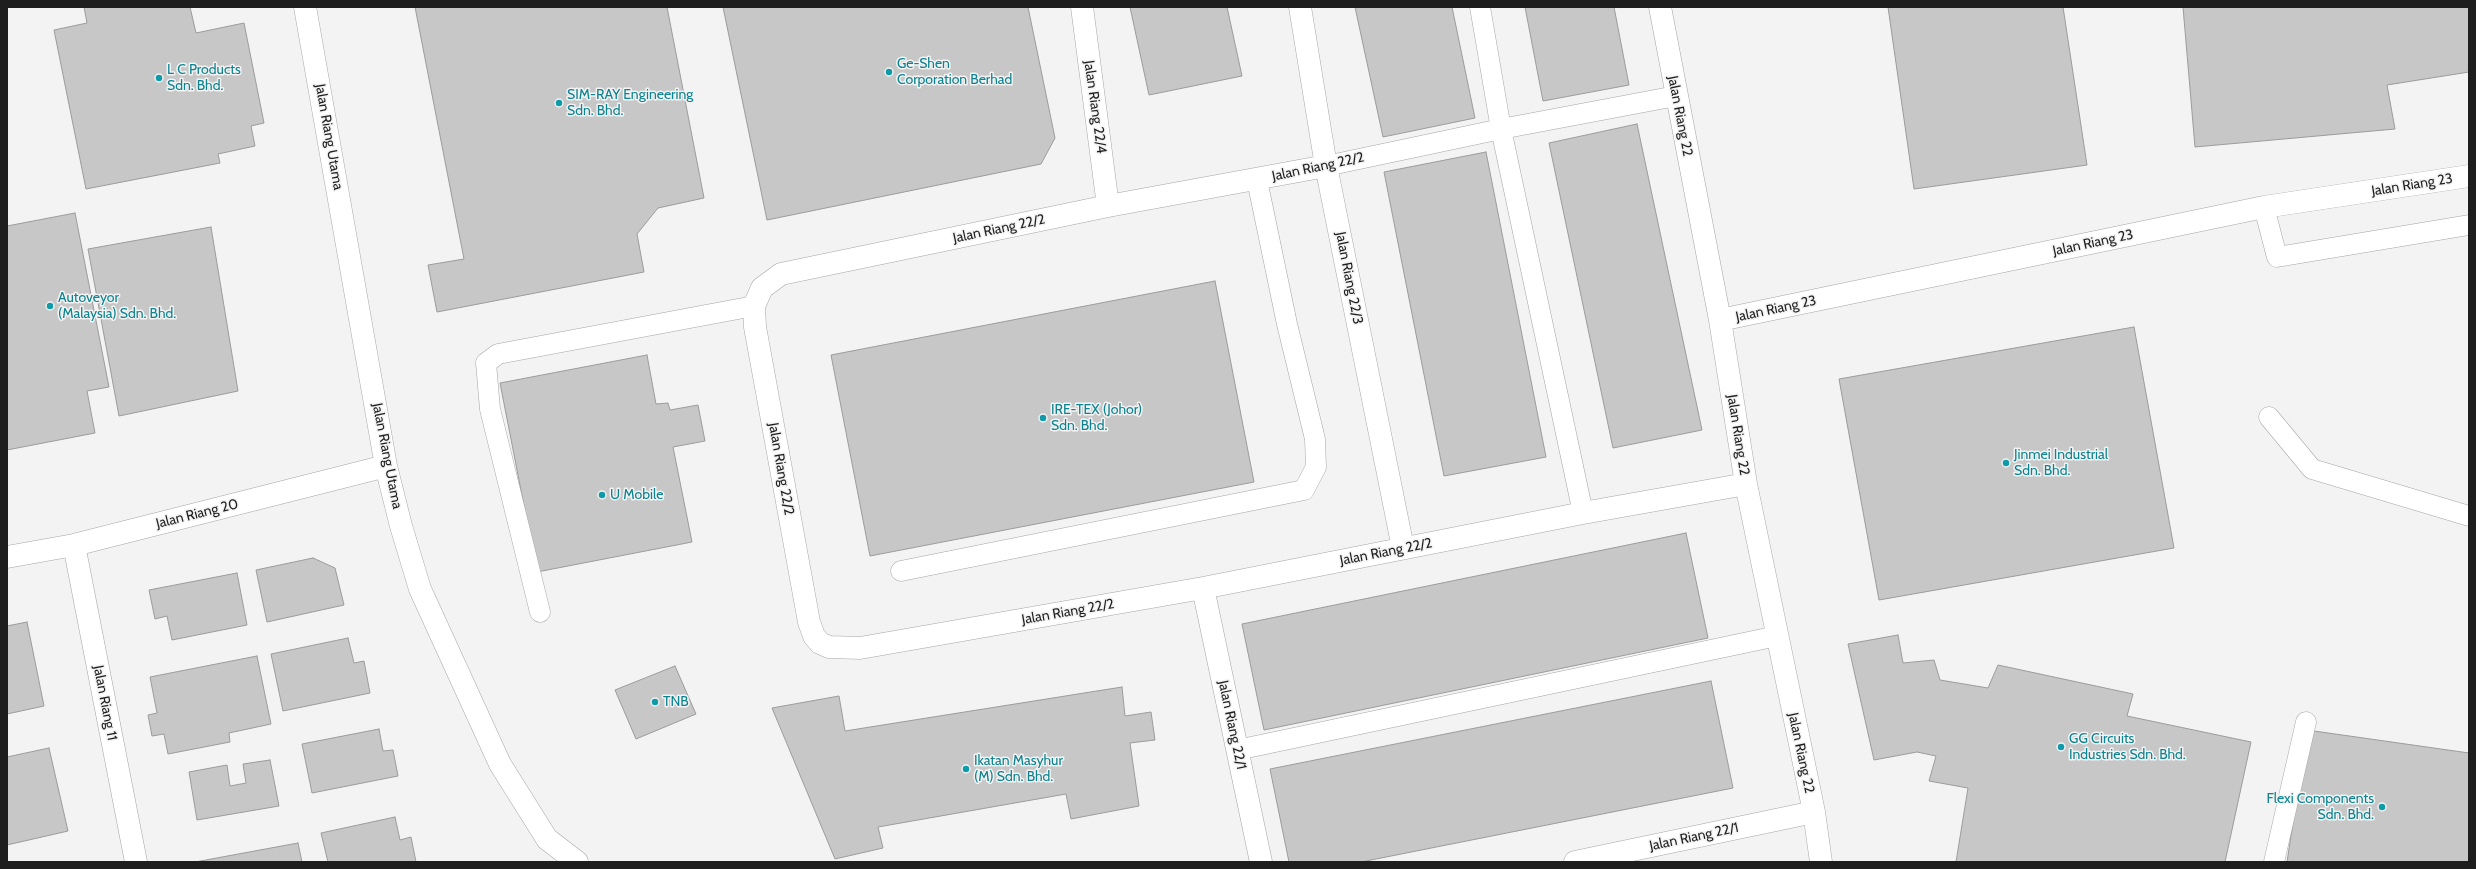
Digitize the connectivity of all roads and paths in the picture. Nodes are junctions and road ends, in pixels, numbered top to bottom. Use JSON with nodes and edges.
{"nodes":[{"id":1,"x":305,"y":7,"type":"edge"},
{"id":2,"x":1082,"y":7,"type":"edge"},
{"id":3,"x":1300,"y":7,"type":"edge"},
{"id":4,"x":1480,"y":7,"type":"edge"},
{"id":5,"x":1660,"y":7,"type":"edge"},
{"id":6,"x":1676,"y":96,"type":"junction"},
{"id":7,"x":1501,"y":129,"type":"junction"},
{"id":8,"x":1326,"y":166,"type":"junction"},
{"id":9,"x":2469,"y":176,"type":"edge"},
{"id":10,"x":1256,"y":180,"type":"junction"},
{"id":11,"x":1108,"y":206,"type":"junction"},
{"id":12,"x":2264,"y":207,"type":"junction"},
{"id":13,"x":2469,"y":225,"type":"edge"},
{"id":14,"x":754,"y":306,"type":"junction"},
{"id":15,"x":1720,"y":320,"type":"junction"},
{"id":16,"x":2269,"y":417,"type":"dead end"},
{"id":17,"x":386,"y":466,"type":"junction"},
{"id":18,"x":1746,"y":484,"type":"junction"},
{"id":19,"x":1583,"y":513,"type":"junction"},
{"id":20,"x":2469,"y":516,"type":"edge"},
{"id":21,"x":74,"y":545,"type":"junction"},
{"id":22,"x":1402,"y":548,"type":"junction"},
{"id":23,"x":7,"y":557,"type":"edge"},
{"id":24,"x":901,"y":571,"type":"dead end"},
{"id":25,"x":1204,"y":588,"type":"junction"},
{"id":26,"x":540,"y":612,"type":"dead end"},
{"id":27,"x":1777,"y":636,"type":"junction"},
{"id":28,"x":2306,"y":722,"type":"dead end"},
{"id":29,"x":1237,"y":750,"type":"junction"},
{"id":30,"x":1814,"y":812,"type":"junction"},
{"id":31,"x":136,"y":862,"type":"edge"},
{"id":32,"x":577,"y":862,"type":"edge"},
{"id":33,"x":1261,"y":862,"type":"edge"},
{"id":34,"x":1575,"y":862,"type":"edge"},
{"id":35,"x":1821,"y":862,"type":"edge"},
{"id":36,"x":2274,"y":862,"type":"edge"}],
"edges":[{"from":1,"to":17,"type":"street","name":"Jalan Riang Utama"},
{"from":2,"to":11,"type":"street","name":"Jalan Riang 22/4"},
{"from":3,"to":8,"type":"street","name":"Jalan Riang 22/3"},
{"from":4,"to":7,"type":"lane"},
{"from":5,"to":6,"type":"street","name":"Jalan Riang 22"},
{"from":6,"to":7,"type":"lane","name":"Jalan Riang 22/2"},
{"from":6,"to":15,"type":"street","name":"Jalan Riang 22"},
{"from":7,"to":8,"type":"lane","name":"Jalan Riang 22/2"},
{"from":7,"to":19,"type":"lane"},
{"from":8,"to":10,"type":"street","name":"Jalan Riang 22/2"},
{"from":8,"to":22,"type":"street","name":"Jalan Riang 22/3"},
{"from":9,"to":12,"type":"street","name":"Jalan Riang 23"},
{"from":10,"to":11,"type":"street","name":"Jalan Riang 22/2"},
{"from":10,"to":24,"type":"lane"},
{"from":11,"to":14,"type":"street","name":"Jalan Riang 22/2"},
{"from":12,"to":13,"type":"lane"},
{"from":12,"to":15,"type":"street","name":"Jalan Riang 23"},
{"from":14,"to":25,"type":"street","name":"Jalan Riang 22/2"},
{"from":14,"to":26,"type":"lane"},
{"from":15,"to":18,"type":"street","name":"Jalan Riang 22"},
{"from":16,"to":20,"type":"lane"},
{"from":17,"to":21,"type":"street","name":"Jalan Riang 20"},
{"from":17,"to":32,"type":"street","name":"Jalan Riang Utama"},
{"from":18,"to":19,"type":"street","name":"Jalan Riang 22/2"},
{"from":18,"to":27,"type":"street","name":"Jalan Riang 22"},
{"from":19,"to":22,"type":"street","name":"Jalan Riang 22/2"},
{"from":21,"to":23,"type":"street","name":"Jalan Riang 20"},
{"from":21,"to":31,"type":"street","name":"Jalan Riang 11"},
{"from":22,"to":25,"type":"street","name":"Jalan Riang 22/2"},
{"from":25,"to":29,"type":"street","name":"Jalan Riang 22/1"},
{"from":27,"to":29,"type":"lane"},
{"from":27,"to":30,"type":"street","name":"Jalan Riang 22"},
{"from":28,"to":36,"type":"lane"},
{"from":29,"to":33,"type":"street","name":"Jalan Riang 22/1"},
{"from":30,"to":34,"type":"street","name":"Jalan Riang 22/1"},
{"from":30,"to":35,"type":"street","name":"Jalan Riang 22"}]}
